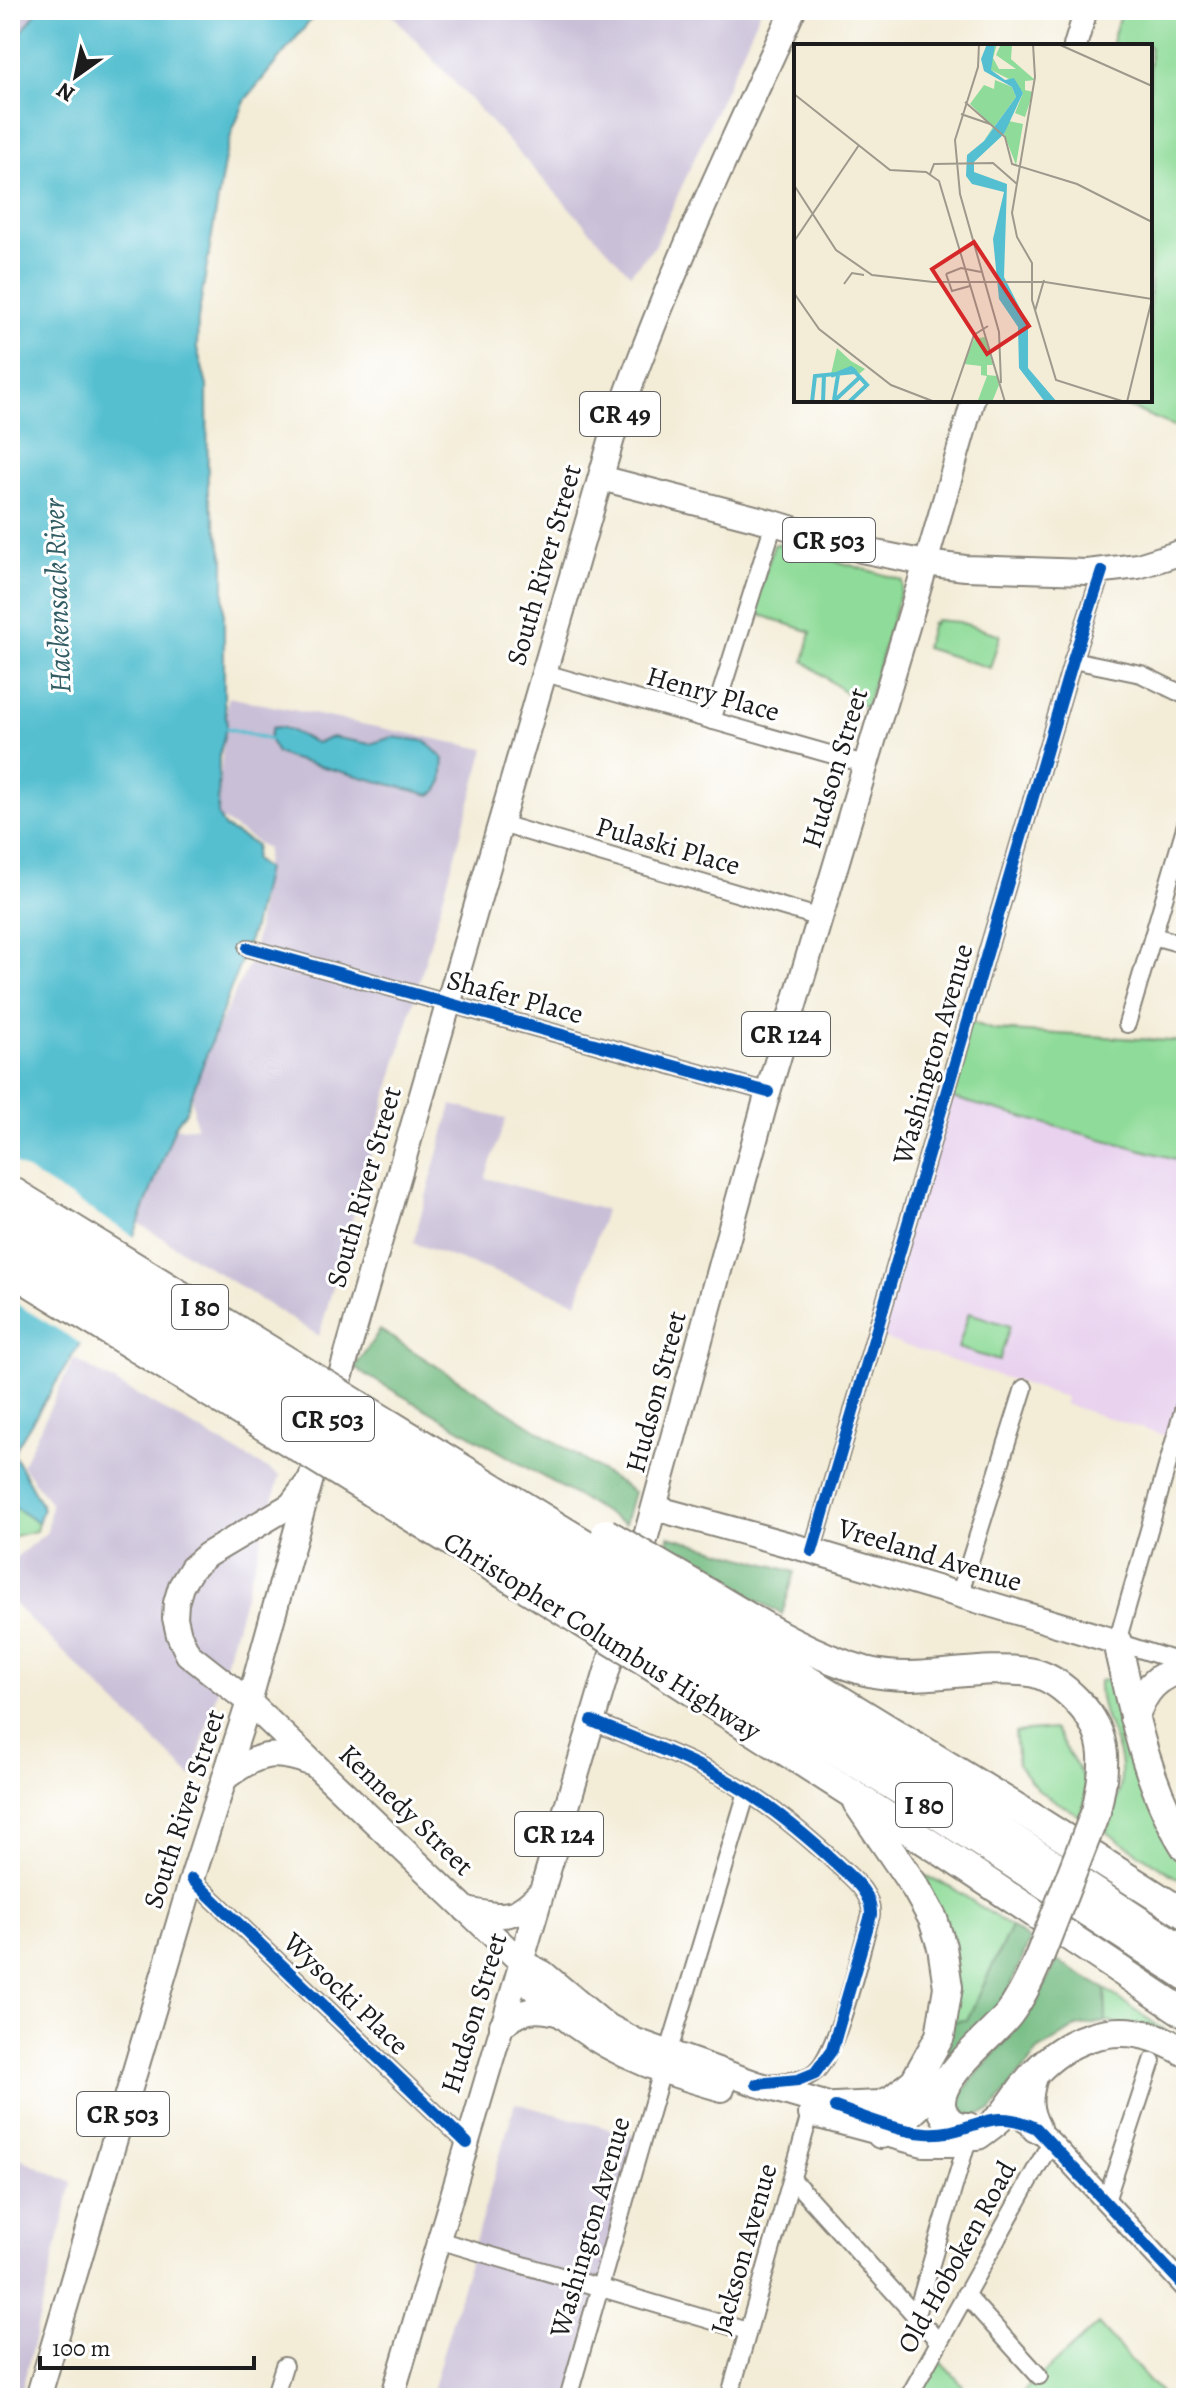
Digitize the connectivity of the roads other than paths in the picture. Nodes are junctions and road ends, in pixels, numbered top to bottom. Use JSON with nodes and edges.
{"nodes":[{"id":1,"x":793,"y":10,"type":"edge"},
{"id":2,"x":1086,"y":10,"type":"edge"},
{"id":3,"x":1076,"y":44,"type":"edge"},
{"id":4,"x":972,"y":402,"type":"edge"},
{"id":5,"x":601,"y":478,"type":"junction"},
{"id":6,"x":774,"y":523,"type":"junction"},
{"id":7,"x":1186,"y":551,"type":"edge"},
{"id":8,"x":926,"y":563,"type":"junction"},
{"id":9,"x":1102,"y":571,"type":"junction"},
{"id":10,"x":1073,"y":660,"type":"junction"},
{"id":11,"x":545,"y":673,"type":"junction"},
{"id":12,"x":1186,"y":696,"type":"edge"},
{"id":13,"x":712,"y":721,"type":"junction"},
{"id":14,"x":868,"y":765,"type":"junction"},
{"id":15,"x":501,"y":824,"type":"junction"},
{"id":16,"x":1186,"y":824,"type":"edge"},
{"id":17,"x":821,"y":918,"type":"junction"},
{"id":18,"x":1153,"y":936,"type":"junction"},
{"id":19,"x":1186,"y":945,"type":"edge"},
{"id":20,"x":248,"y":948,"type":"dead end"},
{"id":21,"x":449,"y":1004,"type":"junction"},
{"id":22,"x":1127,"y":1024,"type":"dead end"},
{"id":23,"x":768,"y":1092,"type":"junction"},
{"id":24,"x":10,"y":1190,"type":"edge"},
{"id":25,"x":10,"y":1218,"type":"edge"},
{"id":26,"x":10,"y":1242,"type":"edge"},
{"id":27,"x":10,"y":1270,"type":"edge"},
{"id":28,"x":1024,"y":1388,"type":"dead end"},
{"id":29,"x":1186,"y":1400,"type":"edge"},
{"id":30,"x":381,"y":1458,"type":"junction"},
{"id":31,"x":310,"y":1479,"type":"junction"},
{"id":32,"x":655,"y":1508,"type":"junction"},
{"id":33,"x":812,"y":1551,"type":"junction"},
{"id":34,"x":593,"y":1576,"type":"junction"},
{"id":35,"x":959,"y":1596,"type":"junction"},
{"id":36,"x":664,"y":1619,"type":"junction"},
{"id":37,"x":1117,"y":1642,"type":"junction"},
{"id":38,"x":1186,"y":1666,"type":"edge"},
{"id":39,"x":249,"y":1702,"type":"junction"},
{"id":40,"x":1134,"y":1718,"type":"junction"},
{"id":41,"x":592,"y":1721,"type":"junction"},
{"id":42,"x":316,"y":1765,"type":"junction"},
{"id":43,"x":225,"y":1778,"type":"junction"},
{"id":44,"x":747,"y":1792,"type":"junction"},
{"id":45,"x":851,"y":1792,"type":"junction"},
{"id":46,"x":1186,"y":1848,"type":"edge"},
{"id":47,"x":192,"y":1879,"type":"junction"},
{"id":48,"x":542,"y":1891,"type":"junction"},
{"id":49,"x":465,"y":1910,"type":"junction"},
{"id":50,"x":1186,"y":1915,"type":"edge"},
{"id":51,"x":1186,"y":1952,"type":"edge"},
{"id":52,"x":521,"y":1962,"type":"junction"},
{"id":53,"x":1186,"y":1976,"type":"edge"},
{"id":54,"x":560,"y":2014,"type":"junction"},
{"id":55,"x":1186,"y":2014,"type":"edge"},
{"id":56,"x":502,"y":2025,"type":"junction"},
{"id":57,"x":1186,"y":2052,"type":"edge"},
{"id":58,"x":1152,"y":2061,"type":"dead end"},
{"id":59,"x":665,"y":2063,"type":"junction"},
{"id":60,"x":958,"y":2068,"type":"junction"},
{"id":61,"x":1034,"y":2074,"type":"junction"},
{"id":62,"x":757,"y":2084,"type":"junction"},
{"id":63,"x":822,"y":2110,"type":"junction"},
{"id":64,"x":1001,"y":2117,"type":"junction"},
{"id":65,"x":887,"y":2130,"type":"junction"},
{"id":66,"x":972,"y":2133,"type":"junction"},
{"id":67,"x":1044,"y":2135,"type":"junction"},
{"id":68,"x":467,"y":2143,"type":"junction"},
{"id":69,"x":792,"y":2179,"type":"junction"},
{"id":70,"x":1106,"y":2201,"type":"junction"},
{"id":71,"x":438,"y":2240,"type":"junction"},
{"id":72,"x":598,"y":2287,"type":"junction"},
{"id":73,"x":1186,"y":2288,"type":"edge"},
{"id":74,"x":965,"y":2294,"type":"junction"},
{"id":75,"x":915,"y":2318,"type":"junction"},
{"id":76,"x":747,"y":2331,"type":"junction"},
{"id":77,"x":939,"y":2342,"type":"junction"},
{"id":78,"x":284,"y":2366,"type":"dead end"},
{"id":79,"x":1039,"y":2376,"type":"dead end"},
{"id":80,"x":38,"y":2398,"type":"edge"},
{"id":81,"x":274,"y":2398,"type":"edge"},
{"id":82,"x":392,"y":2398,"type":"edge"},
{"id":83,"x":568,"y":2398,"type":"edge"},
{"id":84,"x":729,"y":2398,"type":"edge"},
{"id":85,"x":908,"y":2398,"type":"edge"}],
"edges":[{"from":1,"to":5,"type":"main road","name":"South River Street","number":"CR 49"},
{"from":2,"to":3,"type":"main road"},
{"from":4,"to":8,"type":"main road","name":"Hudson Street","number":"CR 124"},
{"from":5,"to":6,"type":"main road","number":"CR 503"},
{"from":5,"to":11,"type":"main road","name":"South River Street","number":"CR 503"},
{"from":6,"to":8,"type":"main road","number":"CR 503"},
{"from":6,"to":13,"type":"street"},
{"from":7,"to":9,"type":"main road","number":"CR 503"},
{"from":8,"to":9,"type":"main road","number":"CR 503"},
{"from":8,"to":14,"type":"main road","name":"Hudson Street","number":"CR 124"},
{"from":9,"to":10,"type":"street","name":"Washington Avenue"},
{"from":10,"to":12,"type":"street"},
{"from":10,"to":33,"type":"street","name":"Washington Avenue"},
{"from":11,"to":13,"type":"street","name":"Henry Place"},
{"from":11,"to":15,"type":"main road","name":"South River Street","number":"CR 503"},
{"from":13,"to":14,"type":"street","name":"Henry Place"},
{"from":14,"to":17,"type":"main road","name":"Hudson Street","number":"CR 124"},
{"from":15,"to":17,"type":"street","name":"Pulaski Place"},
{"from":15,"to":21,"type":"main road","name":"South River Street","number":"CR 503"},
{"from":16,"to":18,"type":"street"},
{"from":17,"to":23,"type":"main road","name":"Hudson Street","number":"CR 124"},
{"from":18,"to":19,"type":"street"},
{"from":18,"to":22,"type":"street"},
{"from":20,"to":21,"type":"street","name":"Shafer Place"},
{"from":21,"to":23,"type":"street","name":"Shafer Place"},
{"from":21,"to":31,"type":"main road","name":"South River Street","number":"CR 503"},
{"from":23,"to":32,"type":"main road","name":"Hudson Street","number":"CR 124"},
{"from":24,"to":30,"type":"highway","name":"Christopher Columbus Highway","number":"I 80","bridge":true},
{"from":25,"to":30,"type":"highway","name":"Christopher Columbus Highway","number":"I 80","bridge":true},
{"from":26,"to":30,"type":"highway","name":"Christopher Columbus Highway","number":"I 80","bridge":true},
{"from":27,"to":30,"type":"highway","name":"Christopher Columbus Highway","number":"I 80","bridge":true},
{"from":28,"to":35,"type":"street"},
{"from":29,"to":37,"type":"street"},
{"from":30,"to":34,"type":"highway","name":"Christopher Columbus Highway","number":"I 80"},
{"from":30,"to":34,"type":"highway","name":"Christopher Columbus Highway","number":"I 80"},
{"from":31,"to":39,"type":"main road","name":"South River Street","number":"CR 503"},
{"from":31,"to":39,"type":"main road","name":"Kennedy Street"},
{"from":32,"to":33,"type":"main road","name":"Vreeland Avenue"},
{"from":32,"to":41,"type":"main road","name":"Hudson Street","number":"CR 124"},
{"from":33,"to":35,"type":"main road","name":"Vreeland Avenue"},
{"from":34,"to":36,"type":"highway","name":"Christopher Columbus Highway","number":"I 80","bridge":true},
{"from":34,"to":36,"type":"highway","bridge":true},
{"from":35,"to":37,"type":"main road","name":"Vreeland Avenue"},
{"from":36,"to":45,"type":"highway","name":"Christopher Columbus Highway","number":"I 80"},
{"from":36,"to":50,"type":"highway","name":"Christopher Columbus Highway","number":"I 80"},
{"from":36,"to":51,"type":"highway","name":"Christopher Columbus Highway","number":"I 80"},
{"from":36,"to":53,"type":"highway","name":"Christopher Columbus Highway","number":"I 80"},
{"from":36,"to":60,"type":"highway","bridge":true},
{"from":37,"to":38,"type":"street","name":"Vreeland Avenue"},
{"from":37,"to":40,"type":"highway"},
{"from":38,"to":40,"type":"highway"},
{"from":39,"to":42,"type":"main road","name":"Kennedy Street"},
{"from":39,"to":43,"type":"main road","name":"South River Street","number":"CR 503"},
{"from":40,"to":46,"type":"highway"},
{"from":41,"to":44,"type":"street"},
{"from":41,"to":48,"type":"main road","name":"Hudson Street","number":"CR 124"},
{"from":42,"to":43,"type":"main road"},
{"from":42,"to":49,"type":"main road","name":"Kennedy Street"},
{"from":43,"to":47,"type":"main road","name":"South River Street","number":"CR 503"},
{"from":44,"to":59,"type":"street","name":"Washington Avenue"},
{"from":44,"to":62,"type":"street"},
{"from":45,"to":55,"type":"highway","name":"Christopher Columbus Highway","number":"I 80"},
{"from":45,"to":63,"type":"highway"},
{"from":47,"to":68,"type":"street","name":"Wysocki Place"},
{"from":47,"to":80,"type":"main road","name":"South River Street","number":"CR 503"},
{"from":48,"to":49,"type":"main road"},
{"from":48,"to":52,"type":"main road","name":"Hudson Street","number":"CR 124"},
{"from":49,"to":52,"type":"main road","name":"Kennedy Street"},
{"from":52,"to":54,"type":"main road"},
{"from":52,"to":56,"type":"main road","name":"Hudson Street","number":"CR 124"},
{"from":52,"to":59,"type":"main road"},
{"from":54,"to":56,"type":"main road"},
{"from":54,"to":59,"type":"main road"},
{"from":56,"to":68,"type":"main road","name":"Hudson Street","number":"CR 124"},
{"from":57,"to":61,"type":"highway"},
{"from":58,"to":70,"type":"street"},
{"from":59,"to":62,"type":"main road"},
{"from":59,"to":63,"type":"main road"},
{"from":59,"to":72,"type":"street","name":"Washington Avenue"},
{"from":60,"to":65,"type":"highway"},
{"from":60,"to":66,"type":"highway"},
{"from":61,"to":64,"type":"highway"},
{"from":61,"to":67,"type":"highway"},
{"from":62,"to":63,"type":"main road"},
{"from":63,"to":65,"type":"main road"},
{"from":63,"to":69,"type":"street","name":"Jackson Avenue"},
{"from":64,"to":66,"type":"highway"},
{"from":64,"to":67,"type":"street"},
{"from":65,"to":66,"type":"main road"},
{"from":66,"to":67,"type":"street"},
{"from":66,"to":75,"type":"street"},
{"from":67,"to":70,"type":"street"},
{"from":67,"to":74,"type":"street","name":"Old Hoboken Road"},
{"from":68,"to":71,"type":"main road","name":"Hudson Street","number":"CR 124"},
{"from":69,"to":75,"type":"street"},
{"from":69,"to":76,"type":"street","name":"Jackson Avenue"},
{"from":70,"to":73,"type":"street"},
{"from":71,"to":72,"type":"street"},
{"from":71,"to":82,"type":"main road","name":"Hudson Street","number":"CR 124"},
{"from":72,"to":76,"type":"street"},
{"from":72,"to":83,"type":"street","name":"Washington Avenue"},
{"from":74,"to":77,"type":"street","name":"Old Hoboken Road"},
{"from":74,"to":79,"type":"street"},
{"from":75,"to":77,"type":"street"},
{"from":76,"to":84,"type":"street","name":"Jackson Avenue"},
{"from":77,"to":85,"type":"street","name":"Old Hoboken Road"},
{"from":78,"to":81,"type":"street"}]}
